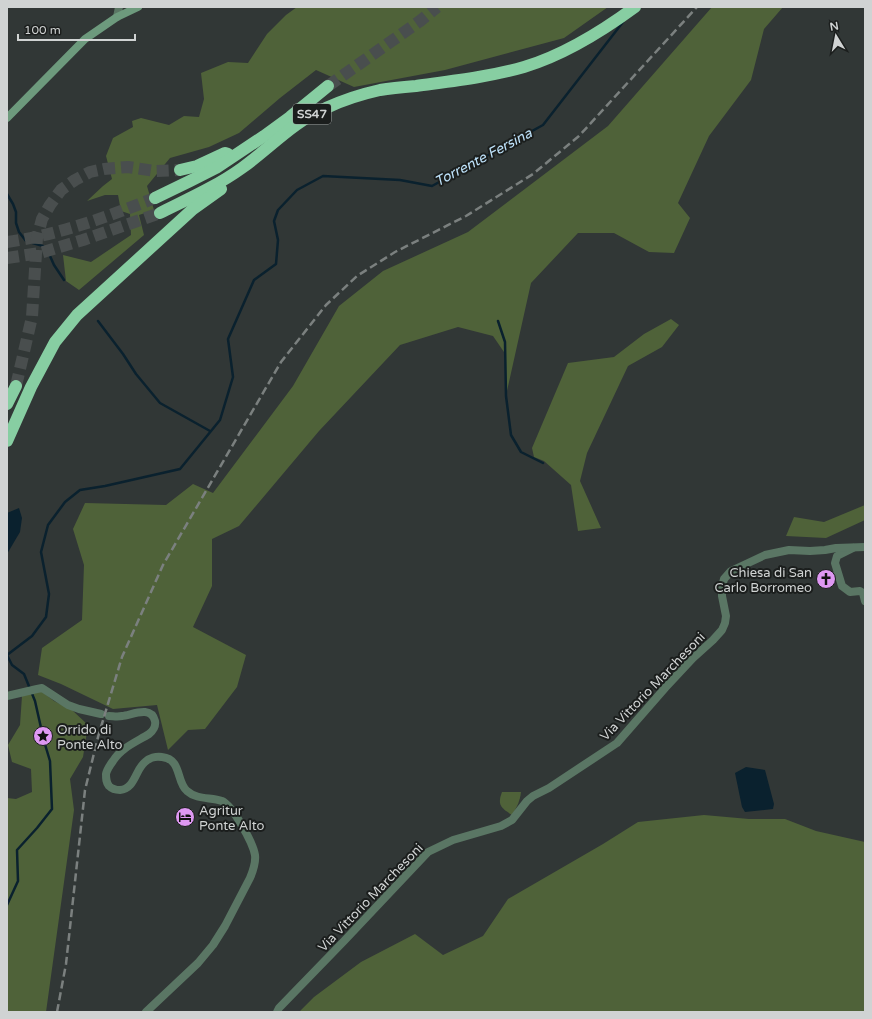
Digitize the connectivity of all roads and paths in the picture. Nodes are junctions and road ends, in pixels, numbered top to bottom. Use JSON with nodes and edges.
{"nodes":[{"id":1,"x":119,"y":7,"type":"edge"},
{"id":2,"x":138,"y":7,"type":"edge"},
{"id":3,"x":635,"y":7,"type":"edge"},
{"id":4,"x":116,"y":17,"type":"junction"},
{"id":5,"x":328,"y":86,"type":"tunnel mouth"},
{"id":6,"x":7,"y":118,"type":"edge"},
{"id":7,"x":235,"y":155,"type":"junction"},
{"id":8,"x":242,"y":168,"type":"junction"},
{"id":9,"x":180,"y":170,"type":"tunnel mouth"},
{"id":10,"x":155,"y":198,"type":"tunnel mouth"},
{"id":11,"x":160,"y":213,"type":"tunnel mouth"},
{"id":12,"x":16,"y":386,"type":"tunnel mouth"},
{"id":13,"x":7,"y":404,"type":"edge"},
{"id":14,"x":7,"y":441,"type":"edge"},
{"id":15,"x":856,"y":547,"type":"junction"},
{"id":16,"x":865,"y":547,"type":"edge"},
{"id":17,"x":865,"y":601,"type":"edge"},
{"id":18,"x":10,"y":696,"type":"edge"},
{"id":19,"x":146,"y":1012,"type":"edge"},
{"id":20,"x":277,"y":1012,"type":"edge"}],
"edges":[{"from":1,"to":4,"type":"street"},
{"from":2,"to":4,"type":"street"},
{"from":3,"to":8,"type":"highway","number":"SS47"},
{"from":4,"to":6,"type":"street"},
{"from":5,"to":7,"type":"highway","number":"SS47"},
{"from":7,"to":9,"type":"highway"},
{"from":7,"to":10,"type":"highway","number":"SS47"},
{"from":8,"to":11,"type":"highway","number":"SS47"},
{"from":8,"to":14,"type":"highway"},
{"from":12,"to":13,"type":"highway"},
{"from":15,"to":16,"type":"street","name":"Via Vittorio Marchesoni"},
{"from":15,"to":17,"type":"street"},
{"from":15,"to":20,"type":"street","name":"Via Vittorio Marchesoni"},
{"from":18,"to":19,"type":"street"}]}
